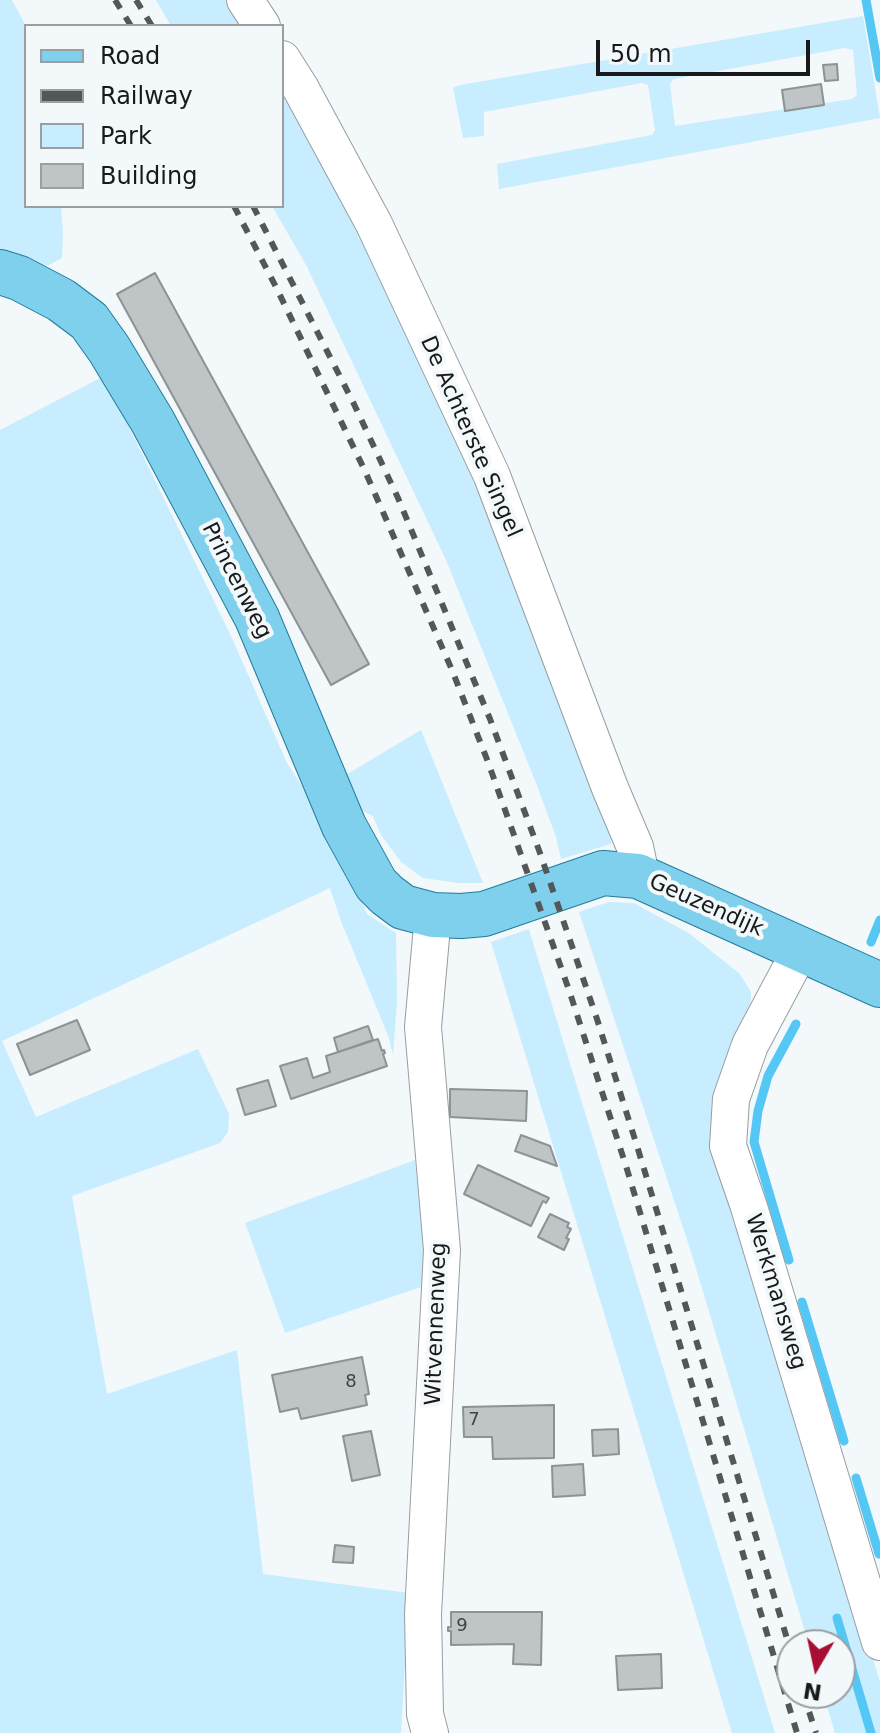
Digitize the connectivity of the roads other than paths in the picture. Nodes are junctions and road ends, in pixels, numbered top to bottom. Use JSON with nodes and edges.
{"nodes":[{"id":1,"x":245,"y":0,"type":"edge"},
{"id":2,"x":261,"y":24,"type":"edge"},
{"id":3,"x":284,"y":62,"type":"edge"},
{"id":4,"x":0,"y":272,"type":"edge"},
{"id":5,"x":638,"y":876,"type":"junction"},
{"id":6,"x":433,"y":915,"type":"junction"},
{"id":7,"x":801,"y":949,"type":"junction"},
{"id":8,"x":880,"y":985,"type":"edge"},
{"id":9,"x":880,"y":1642,"type":"edge"},
{"id":10,"x":430,"y":1733,"type":"edge"}],
"edges":[{"from":1,"to":2,"type":"street"},
{"from":3,"to":5,"type":"street","name":"De Achterste Singel"},
{"from":4,"to":6,"type":"main road","name":"Princenweg"},
{"from":5,"to":6,"type":"main road","name":"Geuzendijk"},
{"from":5,"to":7,"type":"main road","name":"Geuzendijk"},
{"from":6,"to":10,"type":"street","name":"Witvennenweg"},
{"from":7,"to":8,"type":"main road","name":"Geuzendijk"},
{"from":7,"to":9,"type":"street","name":"Werkmansweg"}]}
